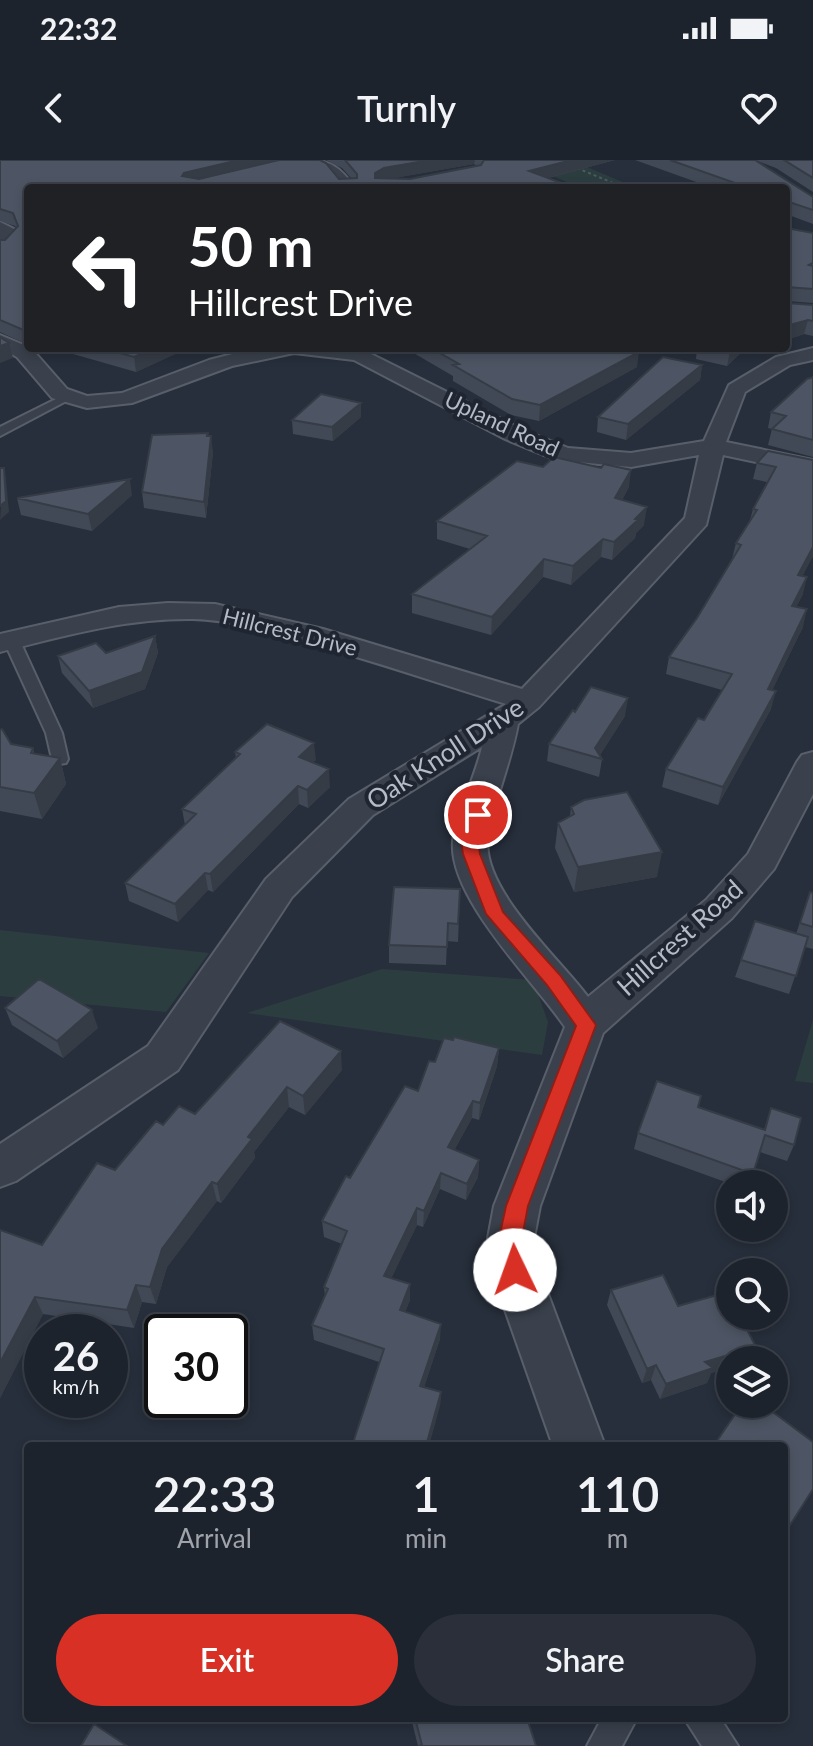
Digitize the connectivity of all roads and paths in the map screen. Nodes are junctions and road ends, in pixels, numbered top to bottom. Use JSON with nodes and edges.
{"nodes":[{"id":1,"x":309,"y":161,"type":"edge"},
{"id":2,"x":570,"y":165,"type":"edge"},
{"id":3,"x":344,"y":184,"type":"edge"},
{"id":4,"x":615,"y":184,"type":"edge"},
{"id":5,"x":0,"y":227,"type":"edge"},
{"id":6,"x":0,"y":247,"type":"edge"},
{"id":7,"x":26,"y":352,"type":"edge"},
{"id":8,"x":268,"y":352,"type":"edge"},
{"id":9,"x":339,"y":352,"type":"edge"},
{"id":10,"x":813,"y":354,"type":"edge"},
{"id":11,"x":66,"y":398,"type":"junction"},
{"id":12,"x":0,"y":432,"type":"edge"},
{"id":13,"x":713,"y":446,"type":"junction"},
{"id":14,"x":813,"y":467,"type":"edge"},
{"id":15,"x":6,"y":641,"type":"edge"},
{"id":16,"x":516,"y":711,"type":"junction"},
{"id":17,"x":60,"y":759,"type":"edge"},
{"id":18,"x":813,"y":762,"type":"edge"},
{"id":19,"x":586,"y":1025,"type":"junction"},
{"id":20,"x":0,"y":1168,"type":"edge"},
{"id":21,"x":578,"y":1442,"type":"edge"},
{"id":22,"x":618,"y":1722,"type":"edge"},
{"id":23,"x":703,"y":1722,"type":"edge"},
{"id":24,"x":603,"y":1746,"type":"edge"},
{"id":25,"x":722,"y":1746,"type":"edge"}],
"edges":[{"from":1,"to":3,"type":"street"},
{"from":2,"to":4,"type":"path"},
{"from":5,"to":6,"type":"street"},
{"from":7,"to":11,"type":"street"},
{"from":8,"to":11,"type":"street"},
{"from":9,"to":13,"type":"street","name":"Upland Road"},
{"from":10,"to":13,"type":"street","name":"Oak Knoll Drive"},
{"from":11,"to":12,"type":"lane"},
{"from":13,"to":14,"type":"street"},
{"from":13,"to":16,"type":"street","name":"Oak Knoll Drive"},
{"from":15,"to":16,"type":"street","name":"Hillcrest Drive"},
{"from":15,"to":17,"type":"lane"},
{"from":16,"to":19,"type":"street"},
{"from":16,"to":20,"type":"street","name":"Oak Knoll Drive"},
{"from":18,"to":19,"type":"street","name":"Hillcrest Road"},
{"from":19,"to":21,"type":"street"},
{"from":22,"to":24,"type":"lane"},
{"from":23,"to":25,"type":"lane"}]}
